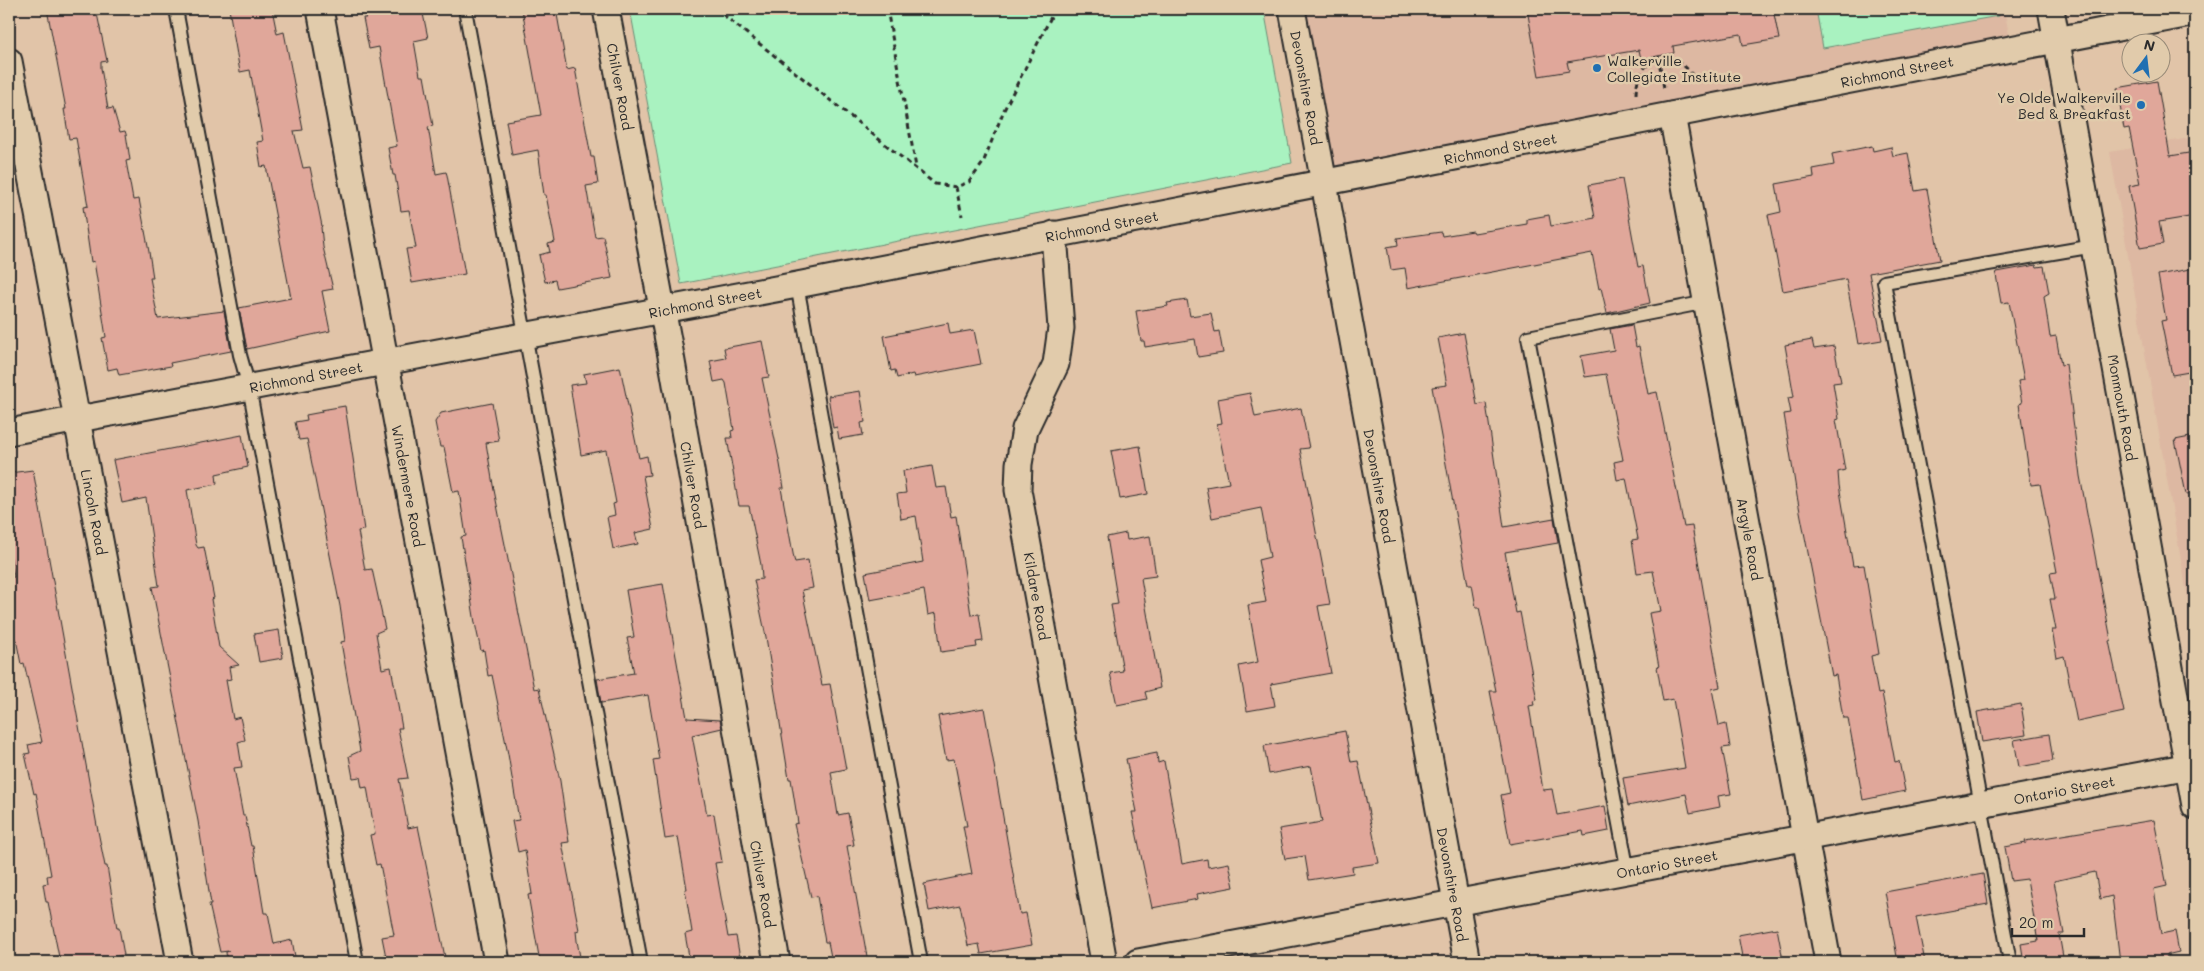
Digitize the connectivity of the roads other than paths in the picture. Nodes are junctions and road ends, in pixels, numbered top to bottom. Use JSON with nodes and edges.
{"nodes":[{"id":1,"x":176,"y":9,"type":"edge"},
{"id":2,"x":320,"y":9,"type":"edge"},
{"id":3,"x":465,"y":9,"type":"edge"},
{"id":4,"x":606,"y":9,"type":"edge"},
{"id":5,"x":1292,"y":9,"type":"edge"},
{"id":6,"x":2051,"y":9,"type":"edge"},
{"id":7,"x":2195,"y":13,"type":"edge"},
{"id":8,"x":2057,"y":40,"type":"junction"},
{"id":9,"x":9,"y":62,"type":"edge"},
{"id":10,"x":1672,"y":115,"type":"junction"},
{"id":11,"x":1325,"y":183,"type":"junction"},
{"id":12,"x":1054,"y":234,"type":"junction"},
{"id":13,"x":2094,"y":246,"type":"junction"},
{"id":14,"x":797,"y":285,"type":"junction"},
{"id":15,"x":1707,"y":302,"type":"junction"},
{"id":16,"x":662,"y":309,"type":"junction"},
{"id":17,"x":526,"y":335,"type":"junction"},
{"id":18,"x":386,"y":361,"type":"junction"},
{"id":19,"x":250,"y":387,"type":"junction"},
{"id":20,"x":75,"y":420,"type":"junction"},
{"id":21,"x":9,"y":432,"type":"edge"},
{"id":22,"x":2192,"y":766,"type":"edge"},
{"id":23,"x":1981,"y":806,"type":"junction"},
{"id":24,"x":2195,"y":806,"type":"edge"},
{"id":25,"x":1805,"y":837,"type":"junction"},
{"id":26,"x":1628,"y":872,"type":"junction"},
{"id":27,"x":1457,"y":904,"type":"junction"},
{"id":28,"x":180,"y":962,"type":"edge"},
{"id":29,"x":357,"y":962,"type":"edge"},
{"id":30,"x":497,"y":962,"type":"edge"},
{"id":31,"x":641,"y":962,"type":"edge"},
{"id":32,"x":777,"y":962,"type":"edge"},
{"id":33,"x":921,"y":962,"type":"edge"},
{"id":34,"x":1104,"y":962,"type":"edge"},
{"id":35,"x":1138,"y":962,"type":"edge"},
{"id":36,"x":1467,"y":962,"type":"edge"},
{"id":37,"x":1828,"y":962,"type":"edge"},
{"id":38,"x":2010,"y":962,"type":"edge"}],
"edges":[{"from":1,"to":19,"type":"lane"},
{"from":2,"to":18,"type":"street","name":"Windermere Road"},
{"from":3,"to":17,"type":"lane"},
{"from":4,"to":16,"type":"street","name":"Chilver Road"},
{"from":5,"to":11,"type":"street","name":"Devonshire Road"},
{"from":6,"to":8,"type":"street","name":"Monmouth Road"},
{"from":7,"to":8,"type":"street","name":"Richmond Street"},
{"from":8,"to":10,"type":"street","name":"Richmond Street"},
{"from":8,"to":13,"type":"street","name":"Monmouth Road"},
{"from":9,"to":20,"type":"street","name":"Lincoln Road"},
{"from":10,"to":11,"type":"street","name":"Richmond Street"},
{"from":10,"to":15,"type":"street","name":"Argyle Road"},
{"from":11,"to":12,"type":"street","name":"Richmond Street"},
{"from":11,"to":27,"type":"street","name":"Devonshire Road"},
{"from":12,"to":14,"type":"street","name":"Richmond Street"},
{"from":12,"to":34,"type":"street","name":"Kildare Road"},
{"from":13,"to":22,"type":"street","name":"Monmouth Road"},
{"from":13,"to":23,"type":"lane"},
{"from":14,"to":16,"type":"street","name":"Richmond Street"},
{"from":14,"to":33,"type":"lane"},
{"from":15,"to":25,"type":"street","name":"Argyle Road"},
{"from":15,"to":26,"type":"lane"},
{"from":16,"to":17,"type":"street","name":"Richmond Street"},
{"from":16,"to":32,"type":"street","name":"Chilver Road"},
{"from":17,"to":18,"type":"street","name":"Richmond Street"},
{"from":17,"to":31,"type":"lane"},
{"from":18,"to":19,"type":"street","name":"Richmond Street"},
{"from":18,"to":30,"type":"street","name":"Windermere Road"},
{"from":19,"to":20,"type":"street","name":"Richmond Street"},
{"from":19,"to":29,"type":"lane"},
{"from":20,"to":21,"type":"street","name":"Richmond Street"},
{"from":20,"to":28,"type":"street","name":"Lincoln Road"},
{"from":22,"to":23,"type":"street","name":"Ontario Street"},
{"from":22,"to":24,"type":"street","name":"Monmouth Road"},
{"from":23,"to":25,"type":"street","name":"Ontario Street"},
{"from":23,"to":38,"type":"lane"},
{"from":25,"to":26,"type":"street","name":"Ontario Street"},
{"from":25,"to":37,"type":"street","name":"Argyle Road"},
{"from":26,"to":27,"type":"street","name":"Ontario Street"},
{"from":27,"to":35,"type":"street","name":"Ontario Street"},
{"from":27,"to":36,"type":"street","name":"Devonshire Road"}]}
